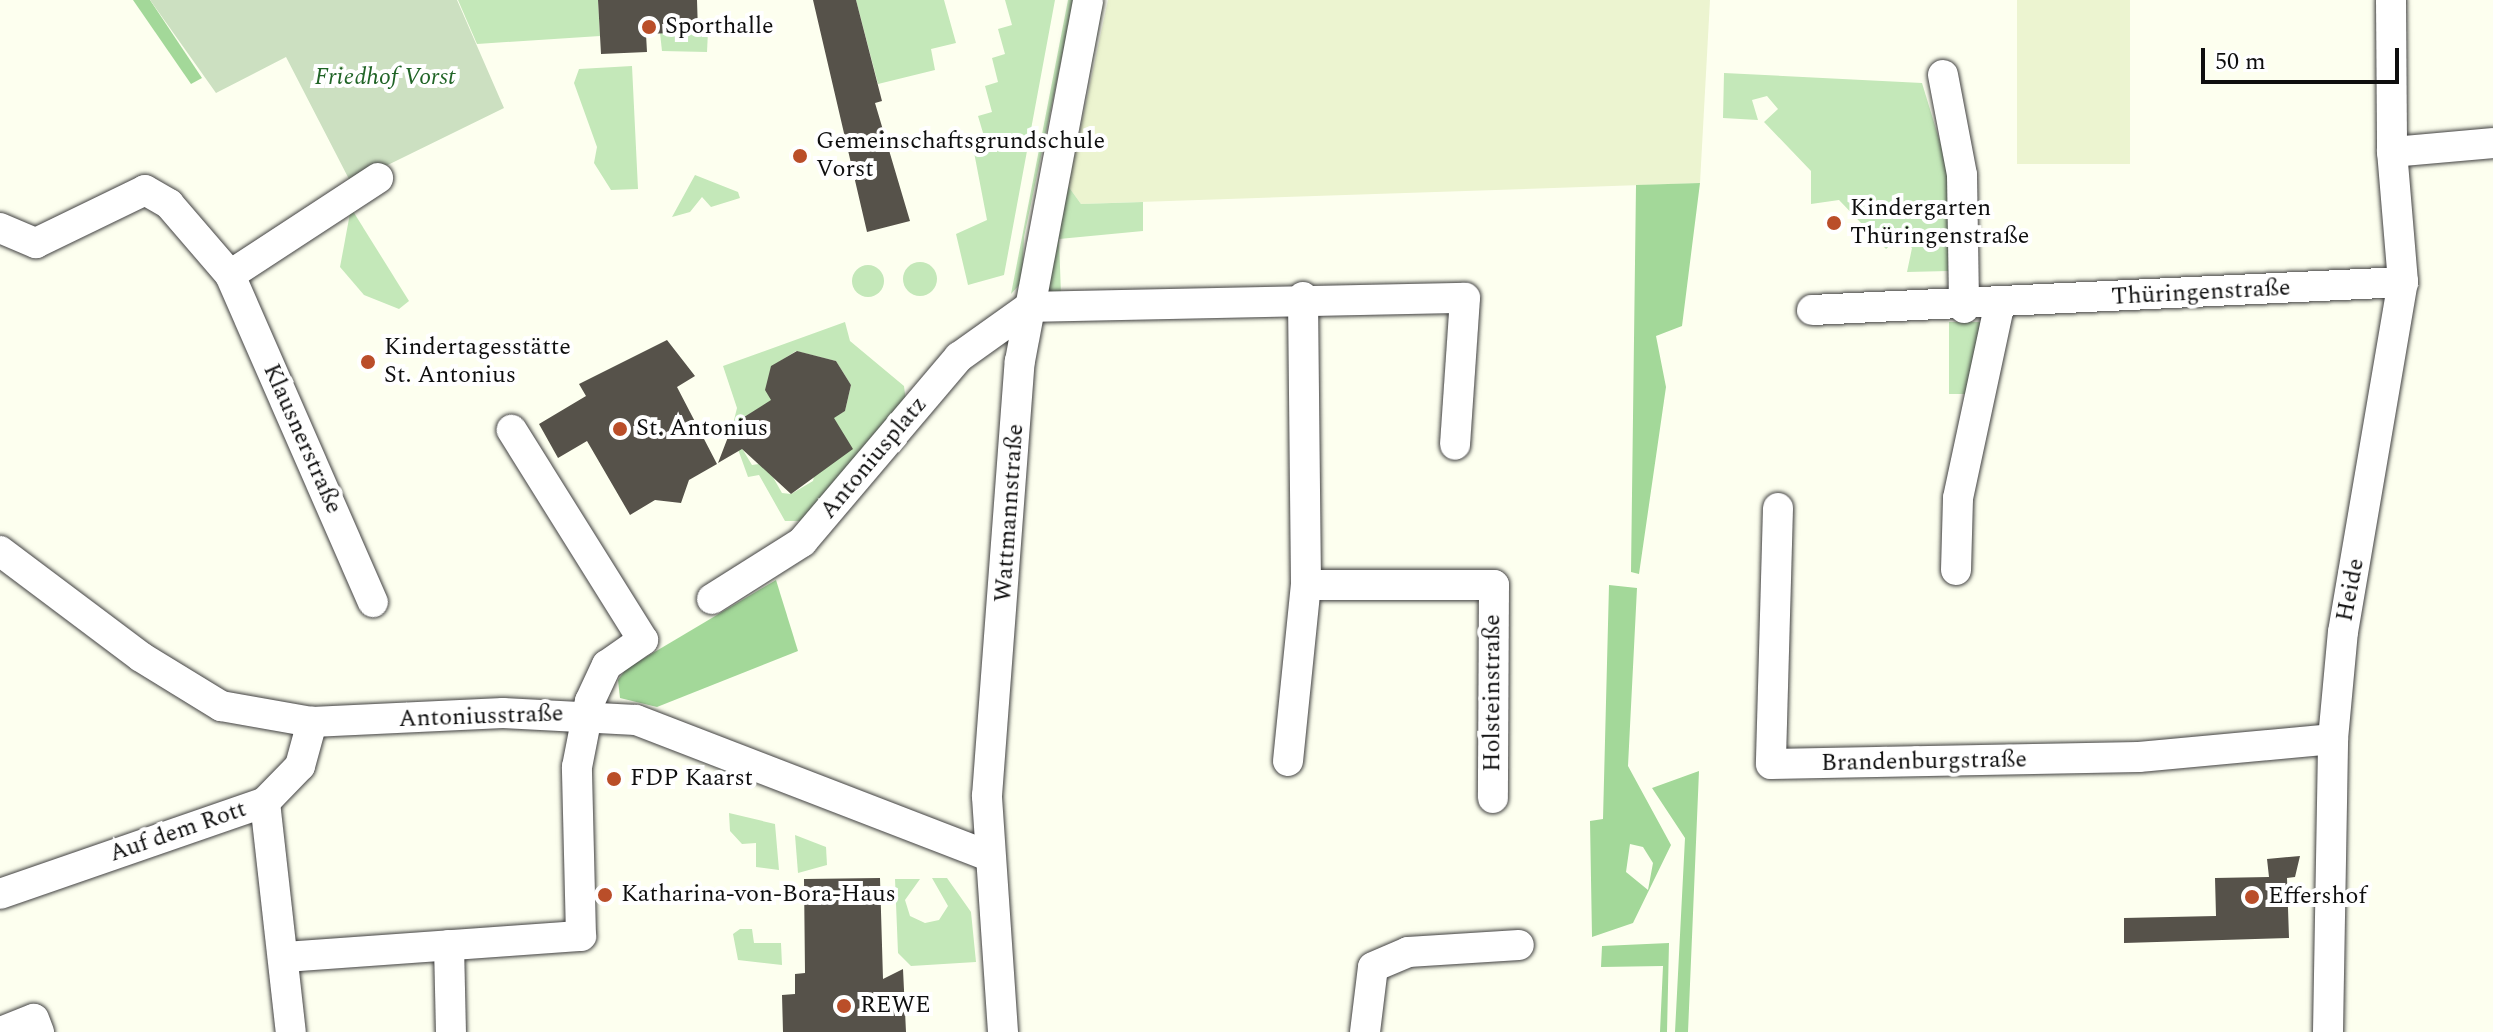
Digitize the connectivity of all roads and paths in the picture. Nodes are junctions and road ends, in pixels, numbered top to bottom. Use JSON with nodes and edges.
{"nodes":[{"id":1,"x":1088,"y":0,"type":"edge"},
{"id":2,"x":2391,"y":0,"type":"edge"},
{"id":3,"x":1943,"y":75,"type":"dead end"},
{"id":4,"x":2493,"y":143,"type":"edge"},
{"id":5,"x":2392,"y":152,"type":"junction"},
{"id":6,"x":378,"y":178,"type":"dead end"},
{"id":7,"x":0,"y":228,"type":"edge"},
{"id":8,"x":230,"y":275,"type":"junction"},
{"id":9,"x":2403,"y":282,"type":"junction"},
{"id":10,"x":1303,"y":297,"type":"junction"},
{"id":11,"x":1999,"y":306,"type":"junction"},
{"id":12,"x":1029,"y":307,"type":"junction"},
{"id":13,"x":1964,"y":308,"type":"junction"},
{"id":14,"x":1812,"y":310,"type":"dead end"},
{"id":15,"x":512,"y":430,"type":"dead end"},
{"id":16,"x":1455,"y":445,"type":"dead end"},
{"id":17,"x":1778,"y":508,"type":"dead end"},
{"id":18,"x":0,"y":551,"type":"edge"},
{"id":19,"x":1956,"y":570,"type":"dead end"},
{"id":20,"x":1306,"y":585,"type":"junction"},
{"id":21,"x":712,"y":599,"type":"dead end"},
{"id":22,"x":373,"y":602,"type":"dead end"},
{"id":23,"x":587,"y":714,"type":"junction"},
{"id":24,"x":312,"y":722,"type":"junction"},
{"id":25,"x":2333,"y":739,"type":"junction"},
{"id":26,"x":1288,"y":761,"type":"dead end"},
{"id":27,"x":1493,"y":798,"type":"dead end"},
{"id":28,"x":265,"y":802,"type":"junction"},
{"id":29,"x":988,"y":856,"type":"junction"},
{"id":30,"x":0,"y":894,"type":"edge"},
{"id":31,"x":449,"y":945,"type":"junction"},
{"id":32,"x":1519,"y":945,"type":"dead end"},
{"id":33,"x":286,"y":957,"type":"junction"},
{"id":34,"x":1,"y":1032,"type":"edge"},
{"id":35,"x":39,"y":1032,"type":"edge"},
{"id":36,"x":291,"y":1032,"type":"edge"},
{"id":37,"x":451,"y":1032,"type":"edge"},
{"id":38,"x":1003,"y":1032,"type":"edge"},
{"id":39,"x":1365,"y":1032,"type":"edge"},
{"id":40,"x":2328,"y":1032,"type":"edge"}],
"edges":[{"from":1,"to":12,"type":"street","name":"Wattmannstraße"},
{"from":2,"to":5,"type":"street","name":"Heide"},
{"from":3,"to":13,"type":"street"},
{"from":4,"to":5,"type":"street"},
{"from":5,"to":9,"type":"street","name":"Heide"},
{"from":6,"to":8,"type":"street"},
{"from":7,"to":8,"type":"street","name":"Klausnerstraße"},
{"from":8,"to":22,"type":"street","name":"Klausnerstraße"},
{"from":9,"to":11,"type":"street","name":"Thüringenstraße"},
{"from":9,"to":25,"type":"street","name":"Heide"},
{"from":10,"to":12,"type":"street"},
{"from":10,"to":16,"type":"street"},
{"from":10,"to":20,"type":"street"},
{"from":11,"to":13,"type":"street","name":"Thüringenstraße"},
{"from":11,"to":19,"type":"street"},
{"from":12,"to":21,"type":"street","name":"Antoniusplatz"},
{"from":12,"to":29,"type":"street","name":"Wattmannstraße"},
{"from":13,"to":14,"type":"street","name":"Thüringenstraße"},
{"from":15,"to":23,"type":"street"},
{"from":17,"to":25,"type":"street","name":"Brandenburgstraße"},
{"from":18,"to":24,"type":"street","name":"Antoniusstraße"},
{"from":20,"to":26,"type":"street"},
{"from":20,"to":27,"type":"street","name":"Holsteinstraße"},
{"from":23,"to":24,"type":"street","name":"Antoniusstraße"},
{"from":23,"to":29,"type":"street","name":"Antoniusstraße"},
{"from":23,"to":31,"type":"street"},
{"from":24,"to":28,"type":"street","name":"Auf dem Rott"},
{"from":25,"to":40,"type":"street","name":"Heide"},
{"from":28,"to":30,"type":"street","name":"Auf dem Rott"},
{"from":28,"to":33,"type":"street"},
{"from":29,"to":38,"type":"street","name":"Wattmannstraße"},
{"from":31,"to":33,"type":"street"},
{"from":31,"to":37,"type":"street"},
{"from":32,"to":39,"type":"street"},
{"from":33,"to":36,"type":"street"},
{"from":34,"to":35,"type":"street"}]}
